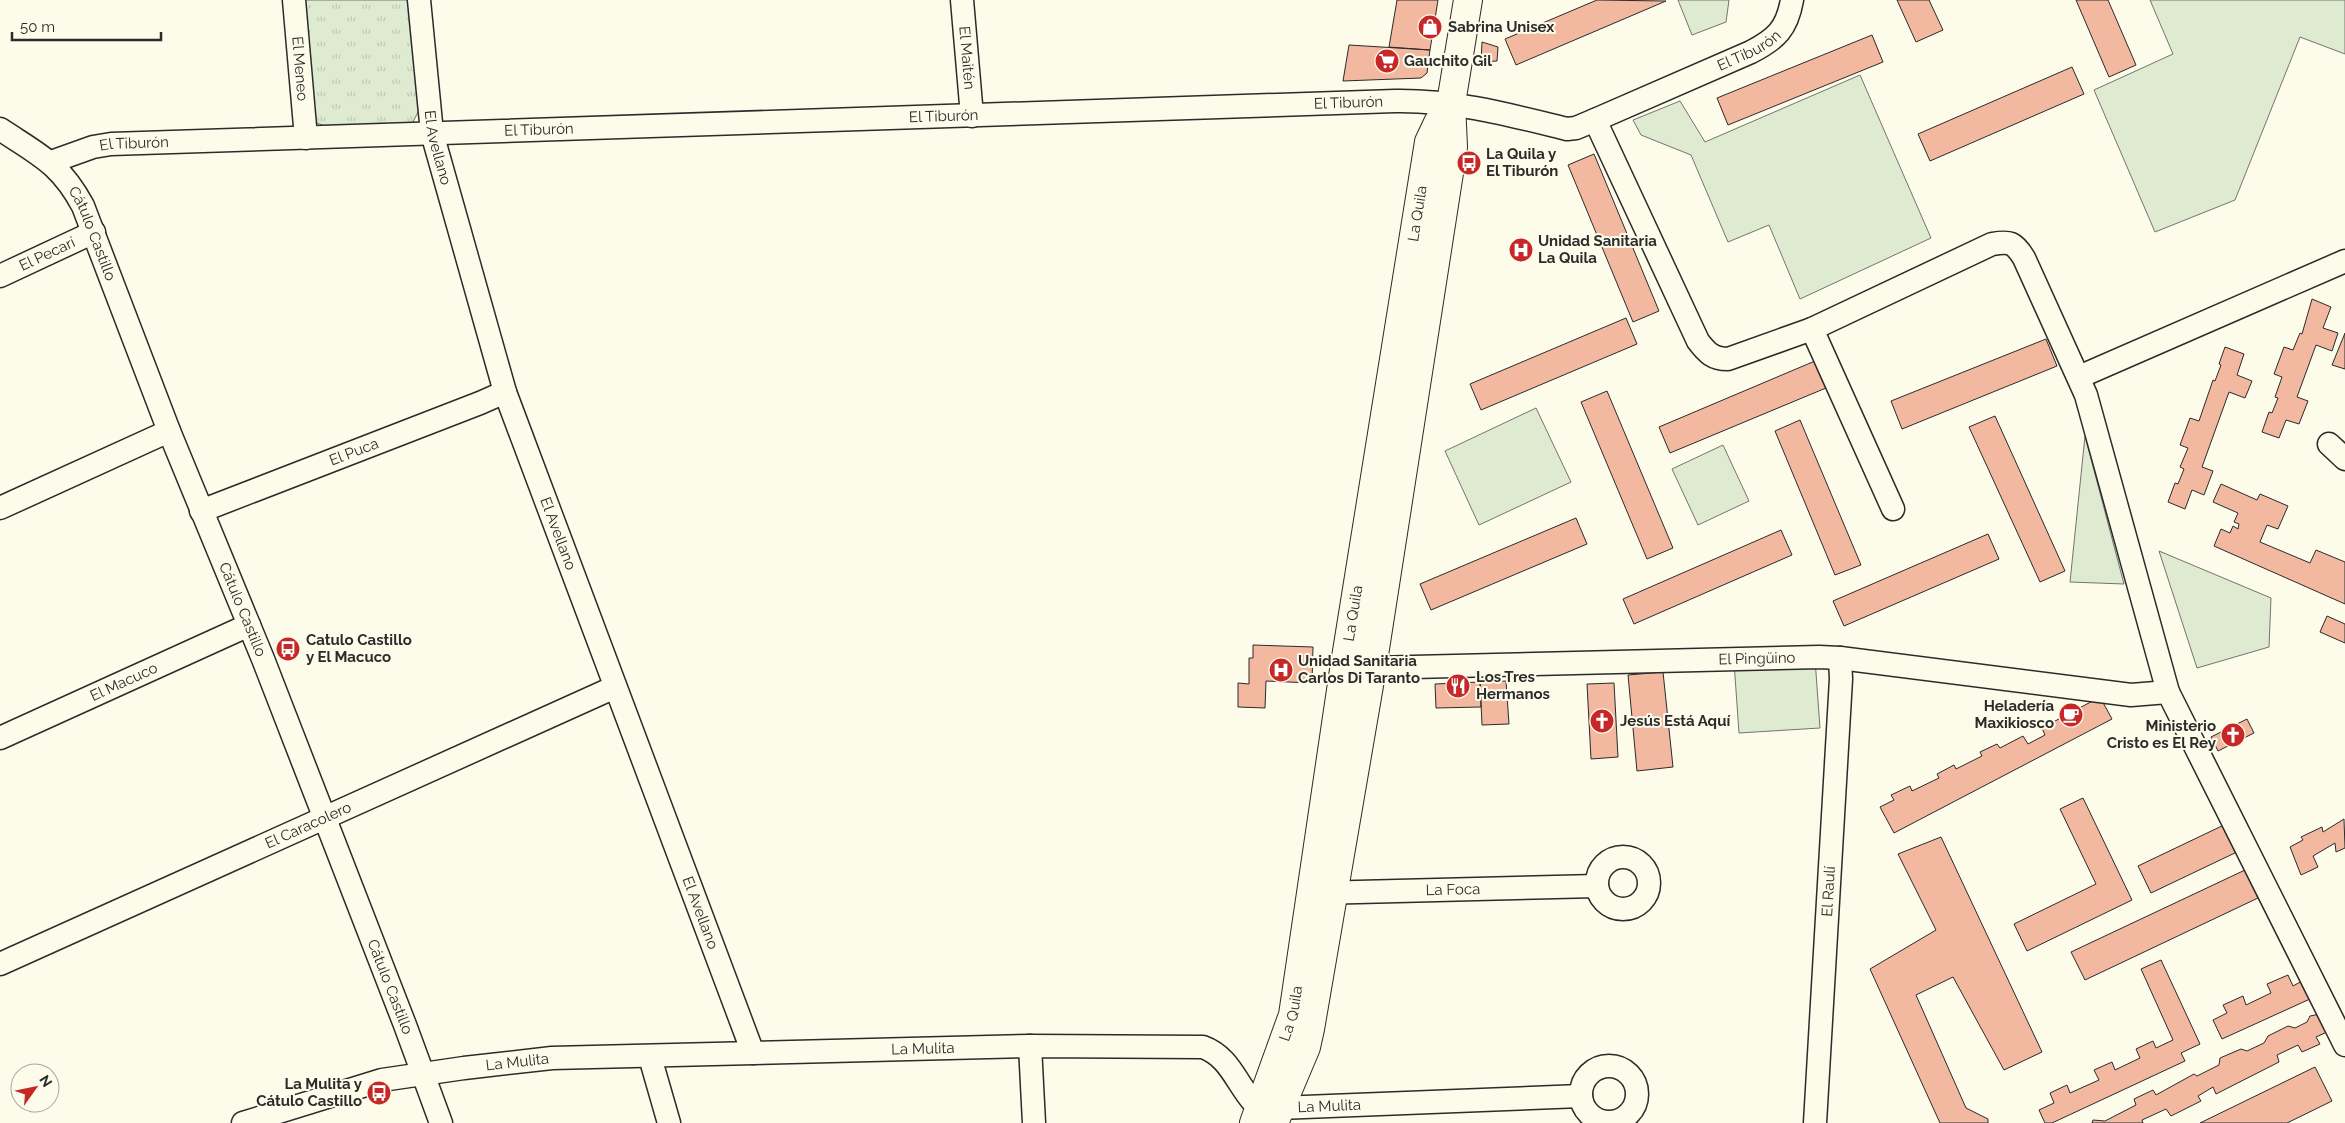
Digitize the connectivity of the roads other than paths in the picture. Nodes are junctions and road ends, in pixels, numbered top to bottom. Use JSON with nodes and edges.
{"nodes":[{"id":1,"x":294,"y":0,"type":"edge"},
{"id":2,"x":419,"y":0,"type":"edge"},
{"id":3,"x":962,"y":0,"type":"edge"},
{"id":4,"x":1468,"y":0,"type":"edge"},
{"id":5,"x":1792,"y":0,"type":"edge"},
{"id":6,"x":1452,"y":103,"type":"junction"},
{"id":7,"x":972,"y":116,"type":"junction"},
{"id":8,"x":1595,"y":120,"type":"junction"},
{"id":9,"x":0,"y":129,"type":"edge"},
{"id":10,"x":432,"y":134,"type":"junction"},
{"id":11,"x":306,"y":138,"type":"junction"},
{"id":12,"x":51,"y":162,"type":"junction"},
{"id":13,"x":94,"y":232,"type":"junction"},
{"id":14,"x":2345,"y":261,"type":"edge"},
{"id":15,"x":0,"y":276,"type":"edge"},
{"id":16,"x":1812,"y":329,"type":"junction"},
{"id":17,"x":2079,"y":377,"type":"junction"},
{"id":18,"x":505,"y":392,"type":"junction"},
{"id":19,"x":169,"y":431,"type":"junction"},
{"id":20,"x":0,"y":508,"type":"edge"},
{"id":21,"x":1893,"y":509,"type":"dead end"},
{"id":22,"x":201,"y":511,"type":"junction"},
{"id":23,"x":249,"y":625,"type":"junction"},
{"id":24,"x":1840,"y":658,"type":"junction"},
{"id":25,"x":1372,"y":668,"type":"junction"},
{"id":26,"x":1344,"y":670,"type":"junction"},
{"id":27,"x":615,"y":687,"type":"junction"},
{"id":28,"x":2168,"y":692,"type":"junction"},
{"id":29,"x":0,"y":738,"type":"edge"},
{"id":30,"x":324,"y":817,"type":"junction"},
{"id":31,"x":1597,"y":886,"type":"dead end"},
{"id":32,"x":1322,"y":893,"type":"junction"},
{"id":33,"x":0,"y":964,"type":"edge"},
{"id":34,"x":2345,"y":1045,"type":"edge"},
{"id":35,"x":1030,"y":1046,"type":"junction"},
{"id":36,"x":753,"y":1053,"type":"junction"},
{"id":37,"x":650,"y":1056,"type":"junction"},
{"id":38,"x":422,"y":1074,"type":"junction"},
{"id":39,"x":1581,"y":1096,"type":"dead end"},
{"id":40,"x":1267,"y":1115,"type":"edge"},
{"id":41,"x":243,"y":1123,"type":"edge"},
{"id":42,"x":441,"y":1123,"type":"edge"},
{"id":43,"x":669,"y":1123,"type":"edge"},
{"id":44,"x":1034,"y":1123,"type":"edge"},
{"id":45,"x":1816,"y":1123,"type":"edge"}],
"edges":[{"from":1,"to":11,"type":"street","name":"El Meneo"},
{"from":2,"to":10,"type":"street","name":"El Avellano"},
{"from":3,"to":7,"type":"street","name":"El Maitén"},
{"from":4,"to":6,"type":"main road","name":"La Quila"},
{"from":5,"to":8,"type":"street","name":"El Tiburón"},
{"from":6,"to":7,"type":"street","name":"El Tiburón"},
{"from":6,"to":8,"type":"street","name":"El Tiburón"},
{"from":6,"to":25,"type":"main road","name":"La Quila"},
{"from":6,"to":26,"type":"main road","name":"La Quila"},
{"from":7,"to":10,"type":"street","name":"El Tiburón"},
{"from":8,"to":16,"type":"street"},
{"from":9,"to":12,"type":"street","name":"Cátulo Castillo"},
{"from":10,"to":11,"type":"street","name":"El Tiburón"},
{"from":10,"to":18,"type":"street","name":"El Avellano"},
{"from":11,"to":12,"type":"street","name":"El Tiburón"},
{"from":12,"to":13,"type":"street","name":"Cátulo Castillo"},
{"from":13,"to":15,"type":"street","name":"El Pecarí"},
{"from":13,"to":19,"type":"street","name":"Cátulo Castillo"},
{"from":14,"to":17,"type":"street"},
{"from":16,"to":17,"type":"street"},
{"from":16,"to":21,"type":"street"},
{"from":17,"to":28,"type":"street"},
{"from":18,"to":22,"type":"street","name":"El Puca"},
{"from":18,"to":27,"type":"street","name":"El Avellano"},
{"from":19,"to":20,"type":"street"},
{"from":19,"to":22,"type":"street","name":"Cátulo Castillo"},
{"from":22,"to":23,"type":"street","name":"Cátulo Castillo"},
{"from":23,"to":29,"type":"street","name":"El Macuco"},
{"from":23,"to":30,"type":"street","name":"Cátulo Castillo"},
{"from":24,"to":25,"type":"street","name":"El Pingüino"},
{"from":24,"to":28,"type":"street","name":"El Pingüino"},
{"from":24,"to":45,"type":"street","name":"El Raulí"},
{"from":25,"to":26,"type":"main road","name":"El Pingüino"},
{"from":25,"to":32,"type":"main road","name":"La Quila"},
{"from":26,"to":32,"type":"main road","name":"La Quila"},
{"from":27,"to":30,"type":"street","name":"El Caracolero"},
{"from":27,"to":36,"type":"street","name":"El Avellano"},
{"from":28,"to":34,"type":"street"},
{"from":30,"to":33,"type":"street","name":"El Caracolero"},
{"from":30,"to":38,"type":"street","name":"Cátulo Castillo"},
{"from":31,"to":32,"type":"street","name":"La Foca"},
{"from":32,"to":40,"type":"main road","name":"La Quila"},
{"from":35,"to":36,"type":"street","name":"La Mulita"},
{"from":35,"to":40,"type":"street","name":"La Mulita"},
{"from":35,"to":44,"type":"street"},
{"from":36,"to":37,"type":"street","name":"La Mulita"},
{"from":37,"to":38,"type":"street","name":"La Mulita"},
{"from":37,"to":43,"type":"street"},
{"from":38,"to":41,"type":"street","name":"La Mulita"},
{"from":38,"to":42,"type":"street","name":"Cátulo Castillo"},
{"from":39,"to":40,"type":"street","name":"La Mulita"}]}
